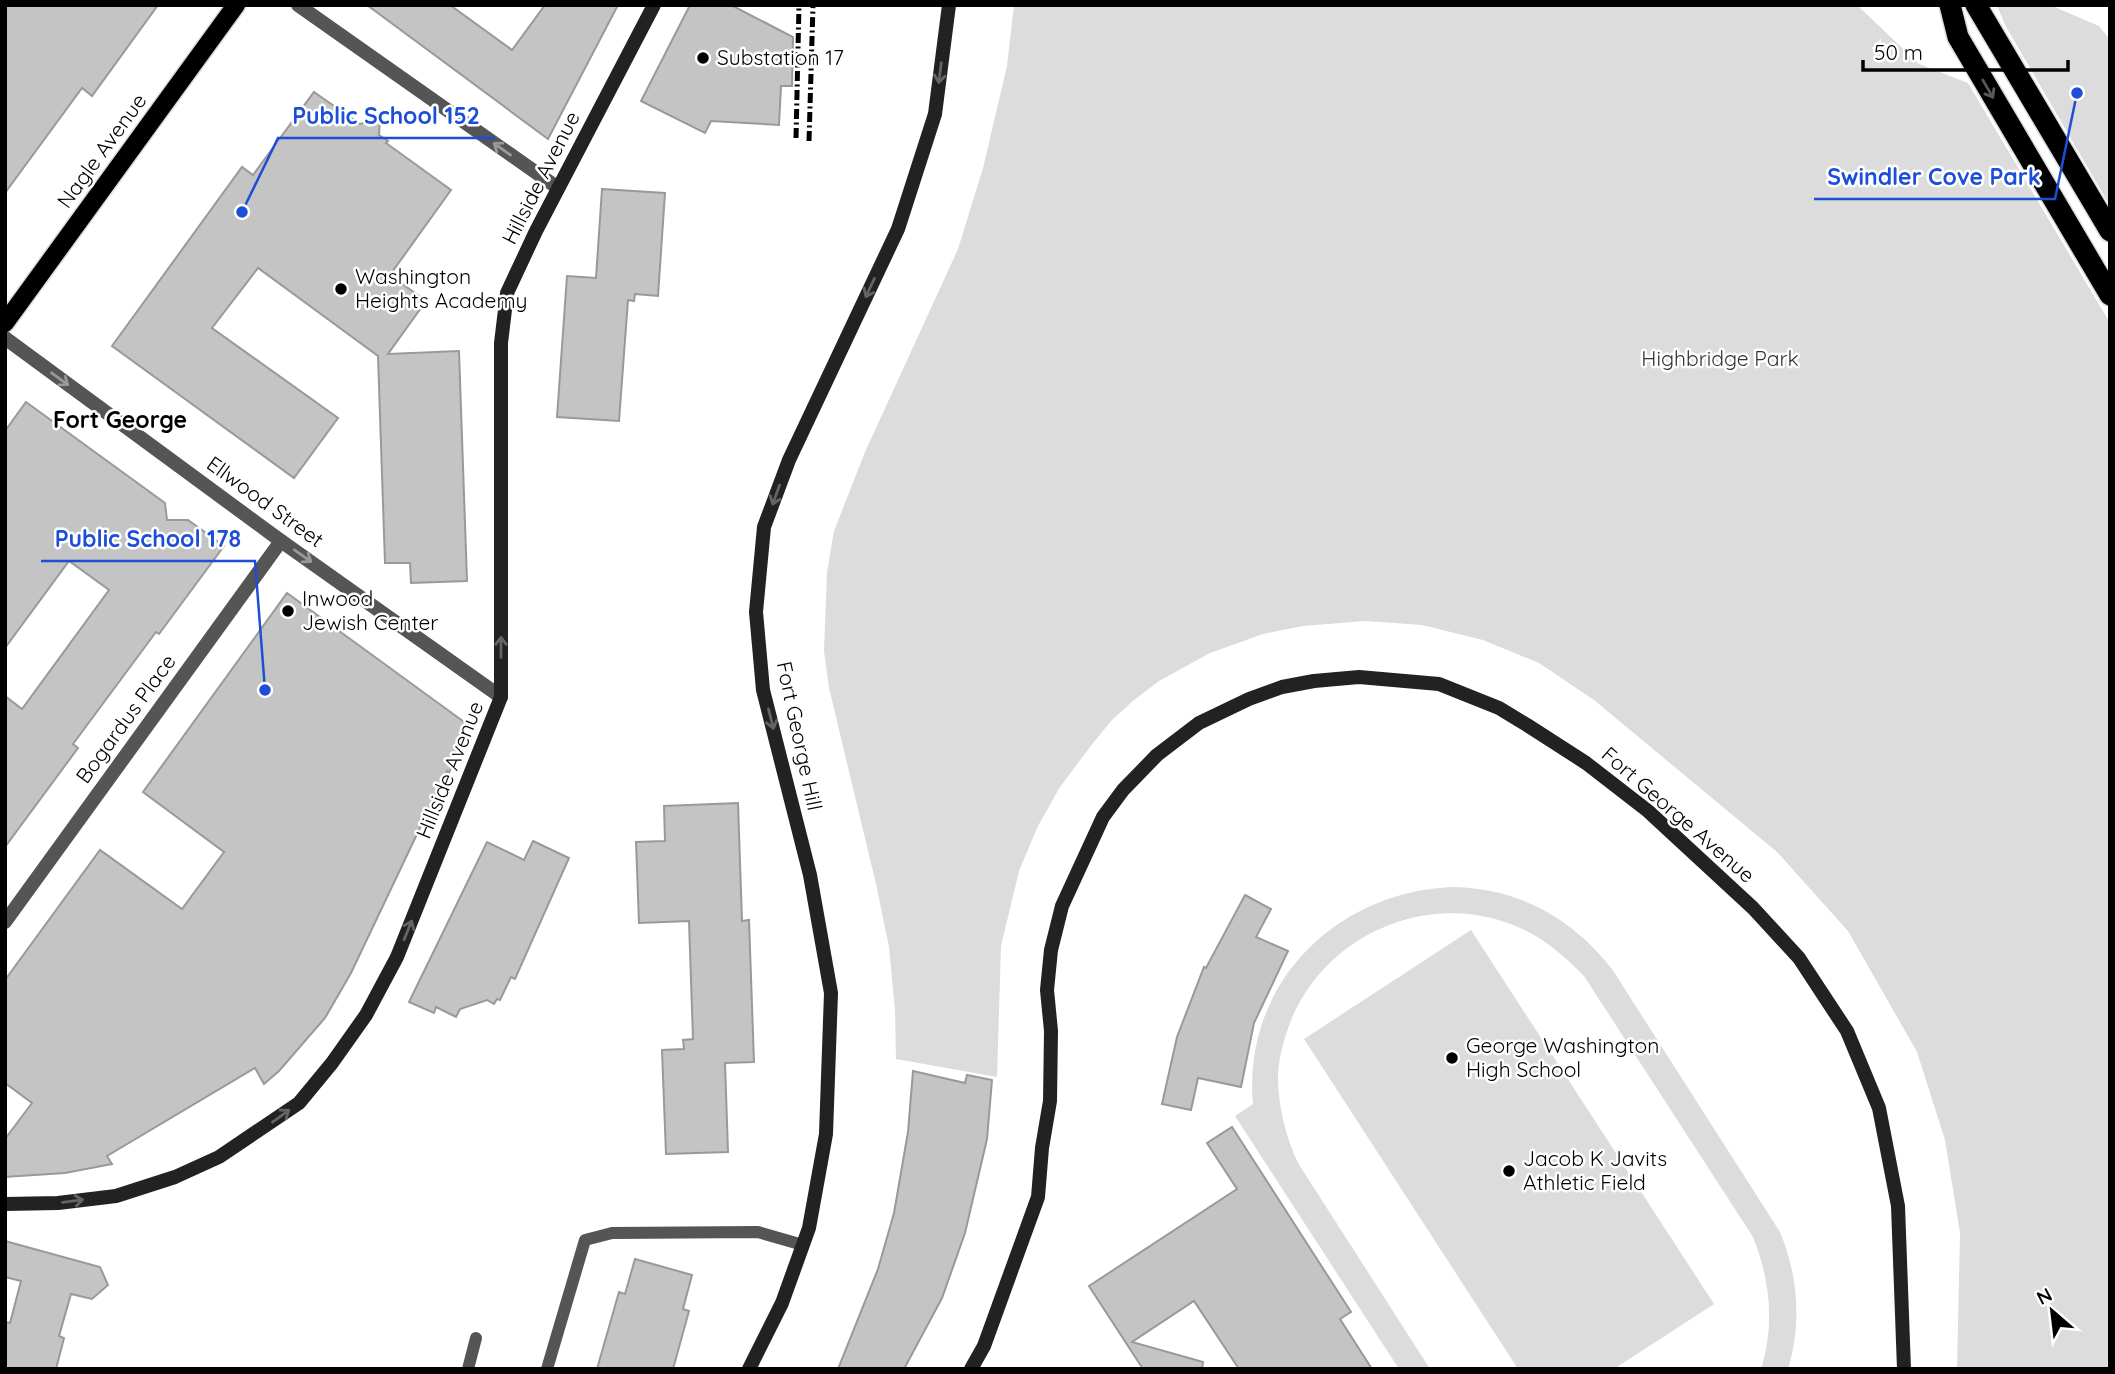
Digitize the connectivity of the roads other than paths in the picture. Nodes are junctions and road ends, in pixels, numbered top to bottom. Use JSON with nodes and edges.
{"nodes":[{"id":1,"x":236,"y":5,"type":"edge"},
{"id":2,"x":298,"y":5,"type":"edge"},
{"id":3,"x":654,"y":5,"type":"edge"},
{"id":4,"x":949,"y":5,"type":"edge"},
{"id":5,"x":1950,"y":5,"type":"edge"},
{"id":6,"x":1976,"y":5,"type":"edge"},
{"id":7,"x":558,"y":188,"type":"junction"},
{"id":8,"x":2110,"y":231,"type":"edge"},
{"id":9,"x":2110,"y":295,"type":"edge"},
{"id":10,"x":5,"y":323,"type":"edge"},
{"id":11,"x":5,"y":338,"type":"edge"},
{"id":12,"x":281,"y":541,"type":"junction"},
{"id":13,"x":501,"y":697,"type":"junction"},
{"id":14,"x":5,"y":922,"type":"edge"},
{"id":15,"x":5,"y":1204,"type":"edge"},
{"id":16,"x":803,"y":1245,"type":"junction"},
{"id":17,"x":476,"y":1338,"type":"dead end"},
{"id":18,"x":468,"y":1369,"type":"edge"},
{"id":19,"x":547,"y":1369,"type":"edge"},
{"id":20,"x":749,"y":1369,"type":"edge"},
{"id":21,"x":971,"y":1369,"type":"edge"},
{"id":22,"x":1904,"y":1369,"type":"edge"}],
"edges":[{"from":1,"to":10,"type":"main road","name":"Nagle Avenue"},
{"from":7,"to":2,"type":"street","one_way":true},
{"from":3,"to":7,"type":"main road","name":"Hillside Avenue"},
{"from":4,"to":16,"type":"main road","name":"Fort George Hill","one_way":true},
{"from":5,"to":9,"type":"highway","one_way":true},
{"from":6,"to":8,"type":"highway"},
{"from":13,"to":7,"type":"main road","name":"Hillside Avenue","one_way":true},
{"from":11,"to":12,"type":"street","name":"Ellwood Street","one_way":true},
{"from":12,"to":13,"type":"street","name":"Ellwood Street","one_way":true},
{"from":12,"to":14,"type":"street","name":"Bogardus Place"},
{"from":15,"to":13,"type":"main road","name":"Hillside Avenue","one_way":true},
{"from":16,"to":19,"type":"lane"},
{"from":16,"to":20,"type":"main road","name":"Fort George Hill"},
{"from":17,"to":18,"type":"lane"},
{"from":21,"to":22,"type":"main road","name":"Fort George Avenue"}]}
